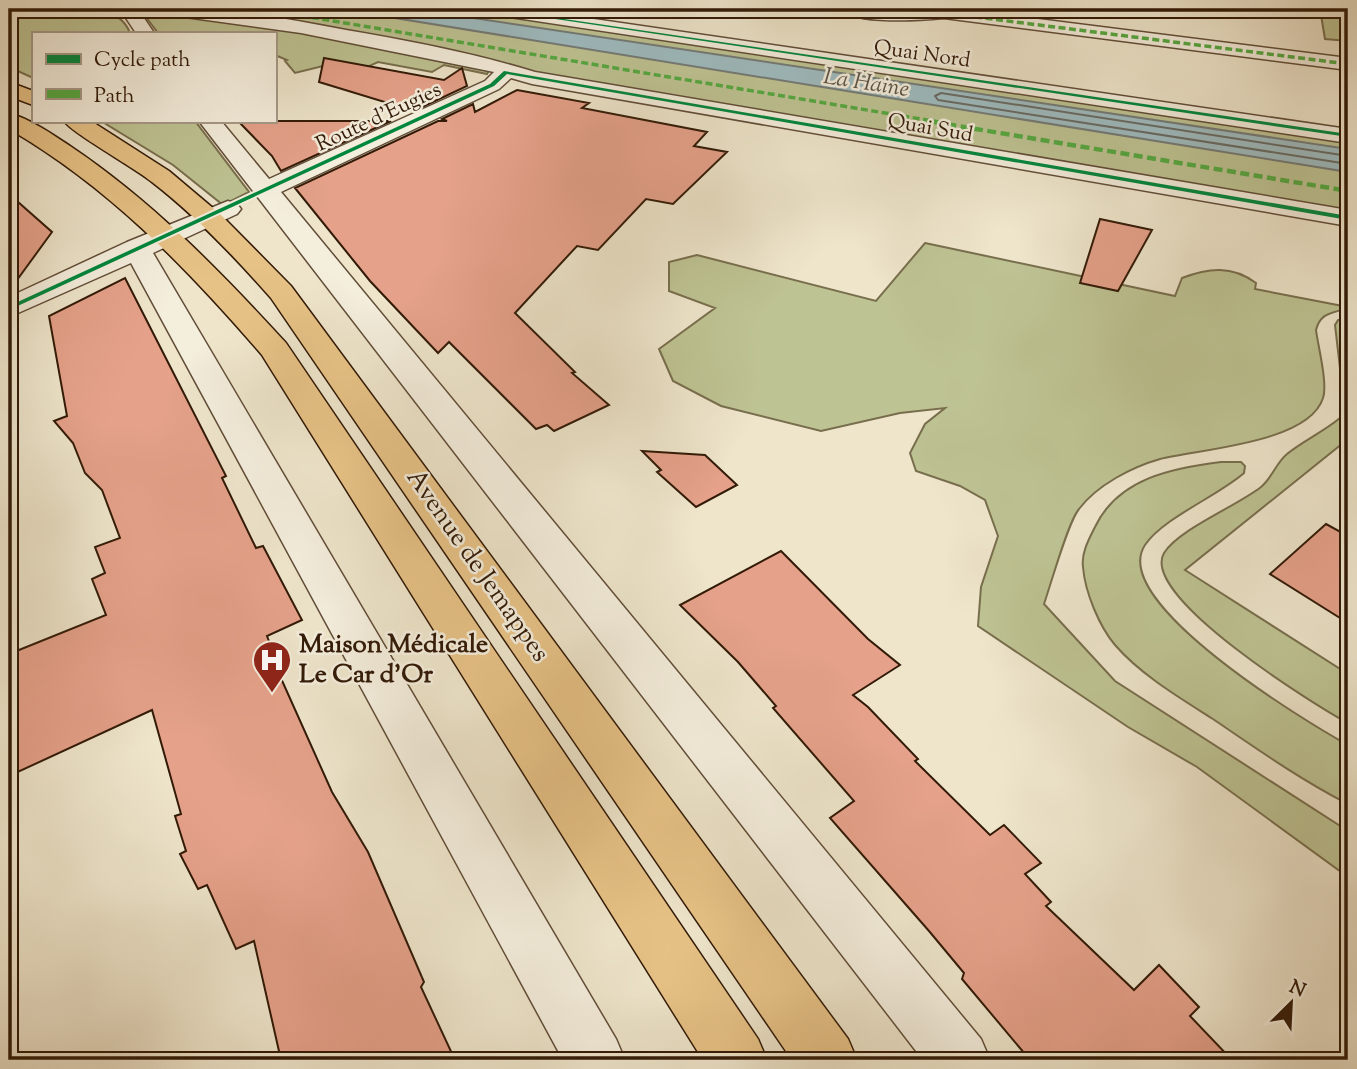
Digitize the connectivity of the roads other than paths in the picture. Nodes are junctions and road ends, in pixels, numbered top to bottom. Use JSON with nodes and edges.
{"nodes":[{"id":1,"x":23,"y":9,"type":"edge"},
{"id":2,"x":128,"y":9,"type":"edge"},
{"id":3,"x":163,"y":9,"type":"edge"},
{"id":4,"x":490,"y":9,"type":"edge"},
{"id":5,"x":850,"y":9,"type":"edge"},
{"id":6,"x":1056,"y":9,"type":"edge"},
{"id":7,"x":9,"y":15,"type":"edge"},
{"id":8,"x":144,"y":32,"type":"edge"},
{"id":9,"x":1313,"y":40,"type":"dead end"},
{"id":10,"x":1348,"y":64,"type":"edge"},
{"id":11,"x":506,"y":72,"type":"junction"},
{"id":12,"x":9,"y":88,"type":"edge"},
{"id":13,"x":32,"y":99,"type":"edge"},
{"id":14,"x":9,"y":120,"type":"edge"},
{"id":15,"x":77,"y":122,"type":"edge"},
{"id":16,"x":210,"y":122,"type":"edge"},
{"id":17,"x":1348,"y":136,"type":"edge"},
{"id":18,"x":234,"y":205,"type":"junction"},
{"id":19,"x":1348,"y":218,"type":"edge"},
{"id":20,"x":152,"y":242,"type":"junction"},
{"id":21,"x":9,"y":308,"type":"edge"},
{"id":22,"x":595,"y":1060,"type":"edge"},
{"id":23,"x":737,"y":1060,"type":"edge"},
{"id":24,"x":827,"y":1060,"type":"edge"},
{"id":25,"x":960,"y":1060,"type":"edge"}],
"edges":[{"from":1,"to":7,"type":"street"},
{"from":2,"to":8,"type":"street"},
{"from":3,"to":11,"type":"street","name":"Quai Sud"},
{"from":4,"to":17,"type":"street","name":"Quai Nord"},
{"from":5,"to":10,"type":"street"},
{"from":6,"to":9,"type":"street"},
{"from":11,"to":18,"type":"street","name":"Route d'Eugies"},
{"from":11,"to":19,"type":"street","name":"Quai Sud"},
{"from":12,"to":13,"type":"main road"},
{"from":14,"to":20,"type":"main road","name":"Avenue de Jemappes"},
{"from":15,"to":18,"type":"main road","name":"Avenue de Jemappes"},
{"from":16,"to":18,"type":"street","name":"Avenue de Jemappes"},
{"from":18,"to":20,"type":"street","name":"Route d'Eugies"},
{"from":18,"to":24,"type":"main road","name":"Avenue de Jemappes"},
{"from":18,"to":25,"type":"street","name":"Avenue de Jemappes"},
{"from":20,"to":21,"type":"street","name":"Route d'Eugies"},
{"from":20,"to":22,"type":"street","name":"Avenue de Jemappes"},
{"from":20,"to":23,"type":"main road","name":"Avenue de Jemappes"}]}
